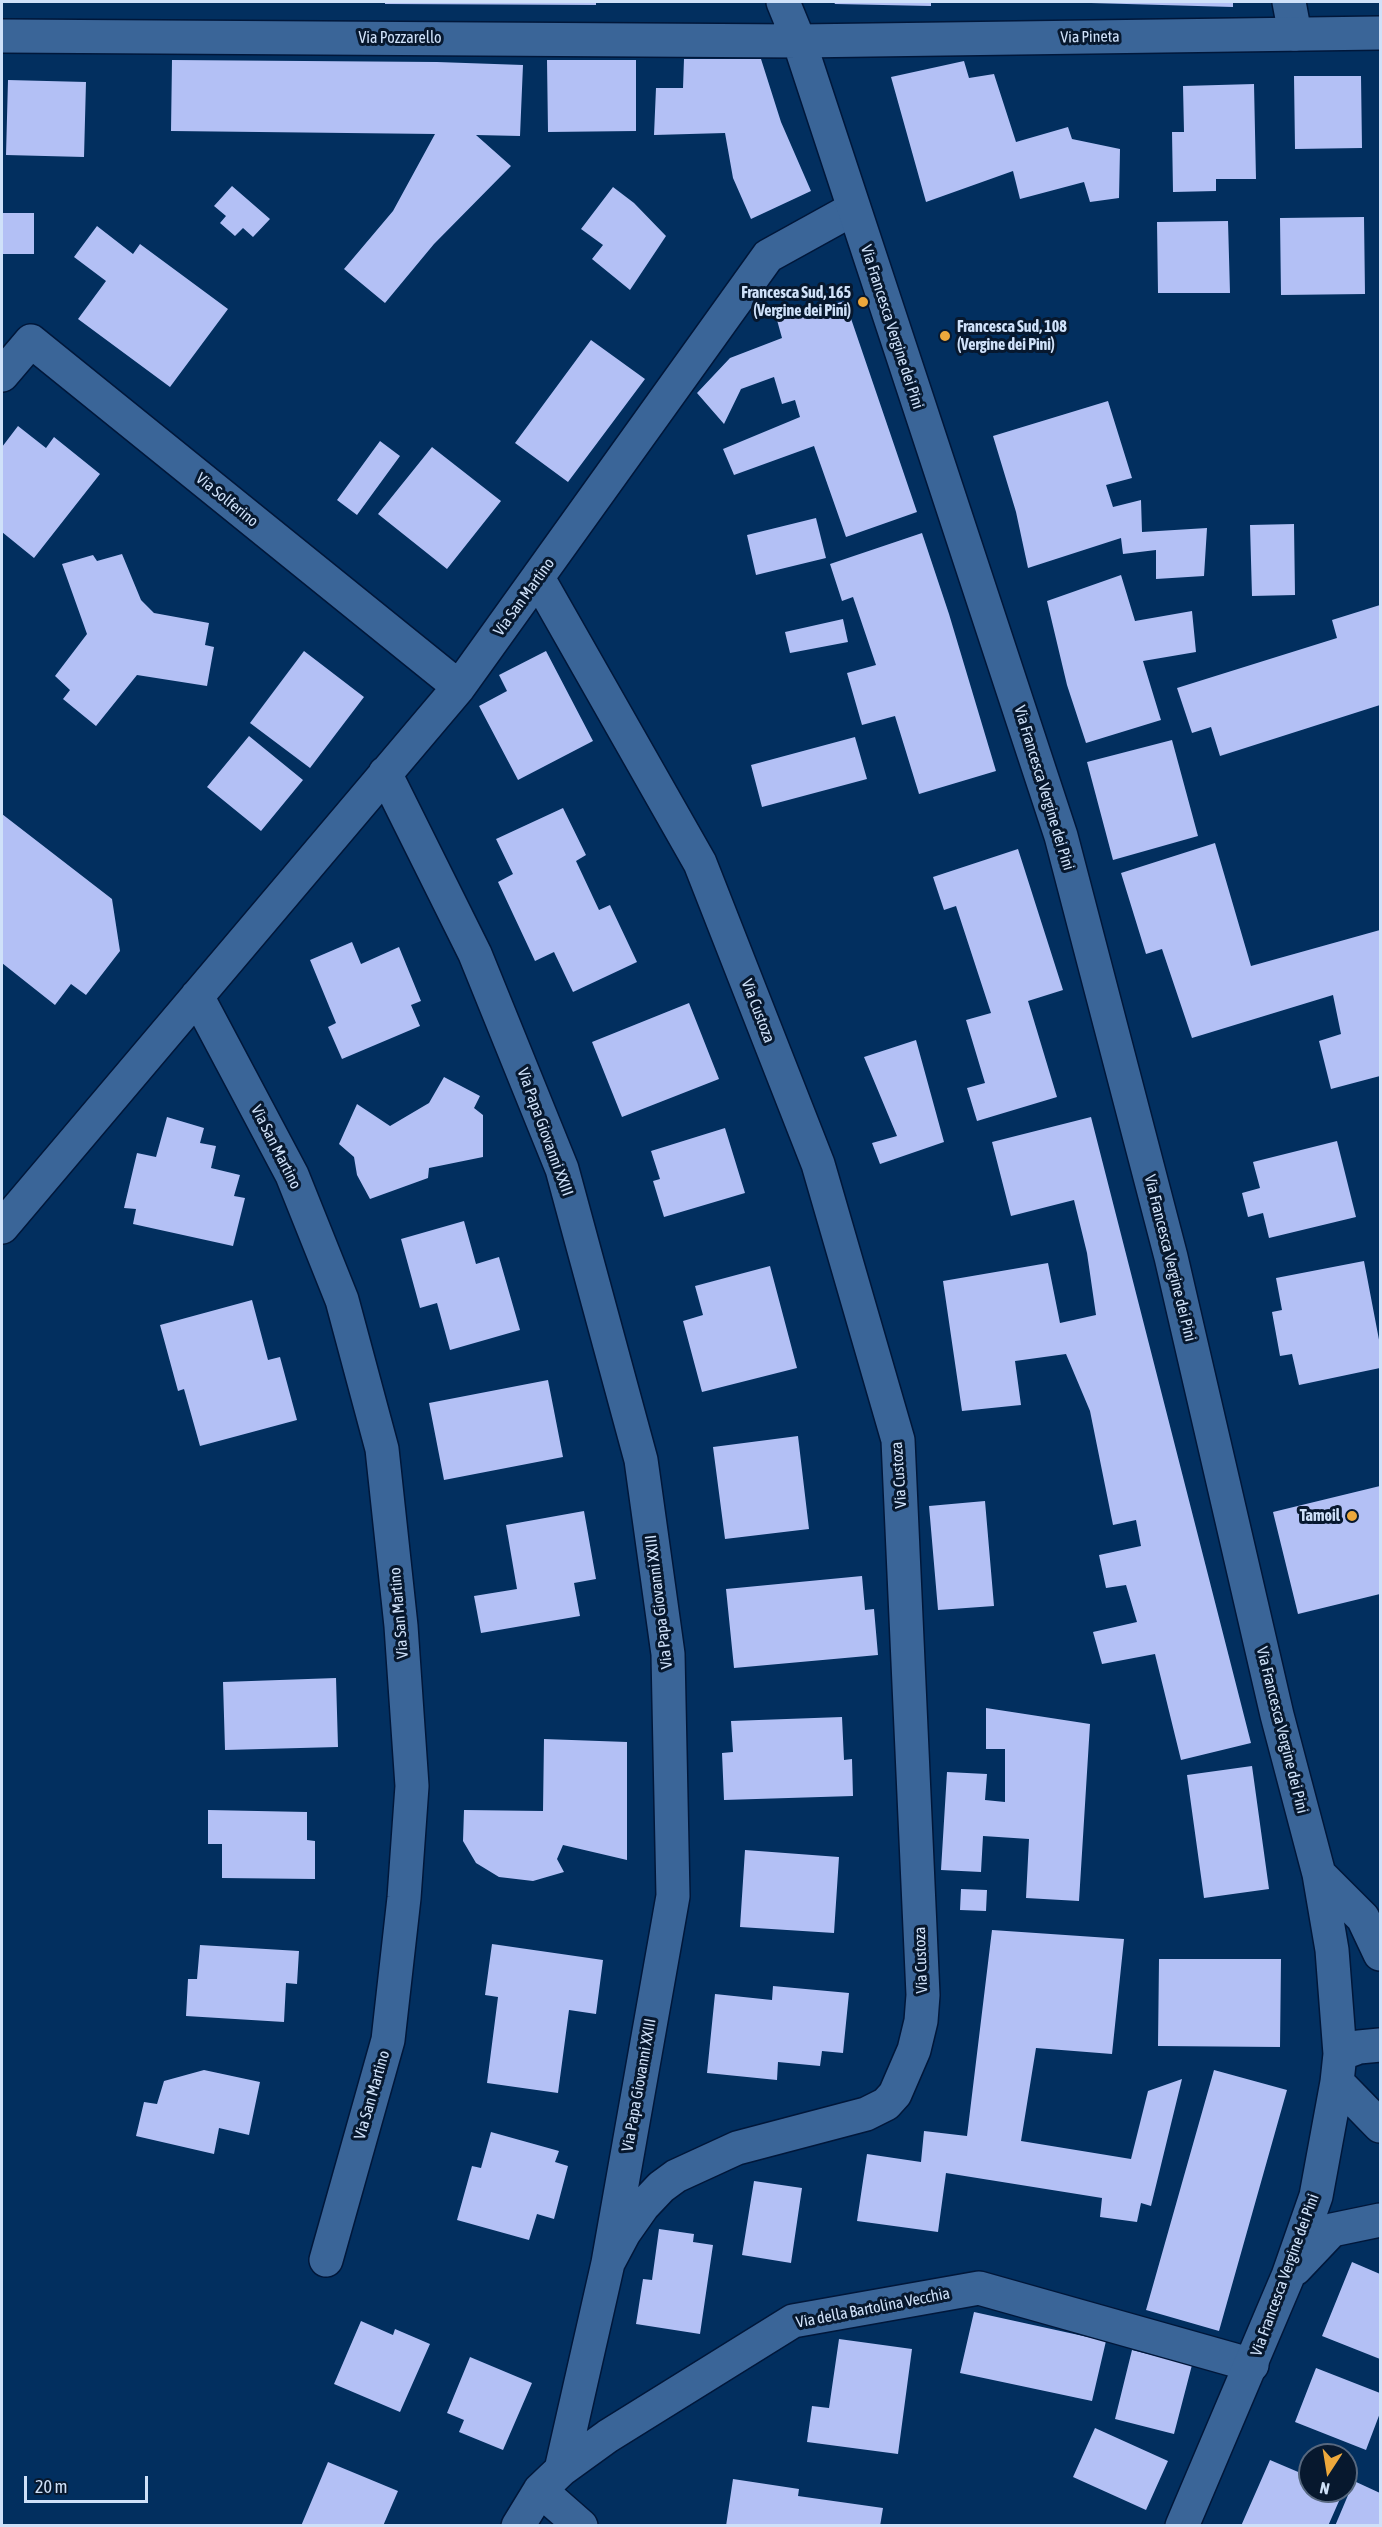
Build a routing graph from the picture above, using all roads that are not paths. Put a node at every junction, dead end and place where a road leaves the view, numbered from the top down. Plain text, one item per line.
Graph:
1 (783, 2) edge
2 (1288, 2) edge
3 (1380, 33) edge
4 (1295, 34) junction
5 (2, 36) edge
6 (799, 41) junction
7 (853, 209) junction
8 (2, 375) edge
9 (538, 578) junction
10 (459, 687) junction
11 (385, 773) junction
12 (197, 996) junction
13 (2, 1227) edge
14 (1318, 1874) junction
15 (1380, 1954) edge
16 (1380, 2045) edge
17 (1338, 2068) junction
18 (1380, 2126) edge
19 (1380, 2220) edge
20 (326, 2260) dead end
21 (608, 2263) junction
22 (1288, 2276) junction
23 (1252, 2365) junction
24 (551, 2480) junction
25 (518, 2526) edge
26 (581, 2526) edge
27 (1182, 2526) edge

1 - 6 street, Via Francesca Vergine dei Pini
2 - 4 street
3 - 4 street, Via Pineta
4 - 6 street, Via Pineta
5 - 6 street, Via Pozzarello
6 - 7 street, Via Francesca Vergine dei Pini
7 - 9 street, Via San Martino
7 - 14 street, Via Francesca Vergine dei Pini
8 - 10 street, Via Solferino
9 - 10 street, Via San Martino
9 - 21 street, Via Custoza
10 - 11 street, Via San Martino
11 - 12 street, Via San Martino
11 - 21 street, Via Papa Giovanni XXIII
12 - 13 street, Via San Martino
12 - 20 street, Via San Martino
14 - 15 street
14 - 17 street, Via Francesca Vergine dei Pini
16 - 17 street
17 - 18 street
17 - 22 street, Via Francesca Vergine dei Pini
19 - 22 street
21 - 24 street, Via Papa Giovanni XXIII
22 - 23 street, Via Francesca Vergine dei Pini
23 - 24 street, Via della Bartolina Vecchia
23 - 27 street, Via Francesca Vergine dei Pini
24 - 25 street, Via della Bartolina Vecchia
24 - 26 street

